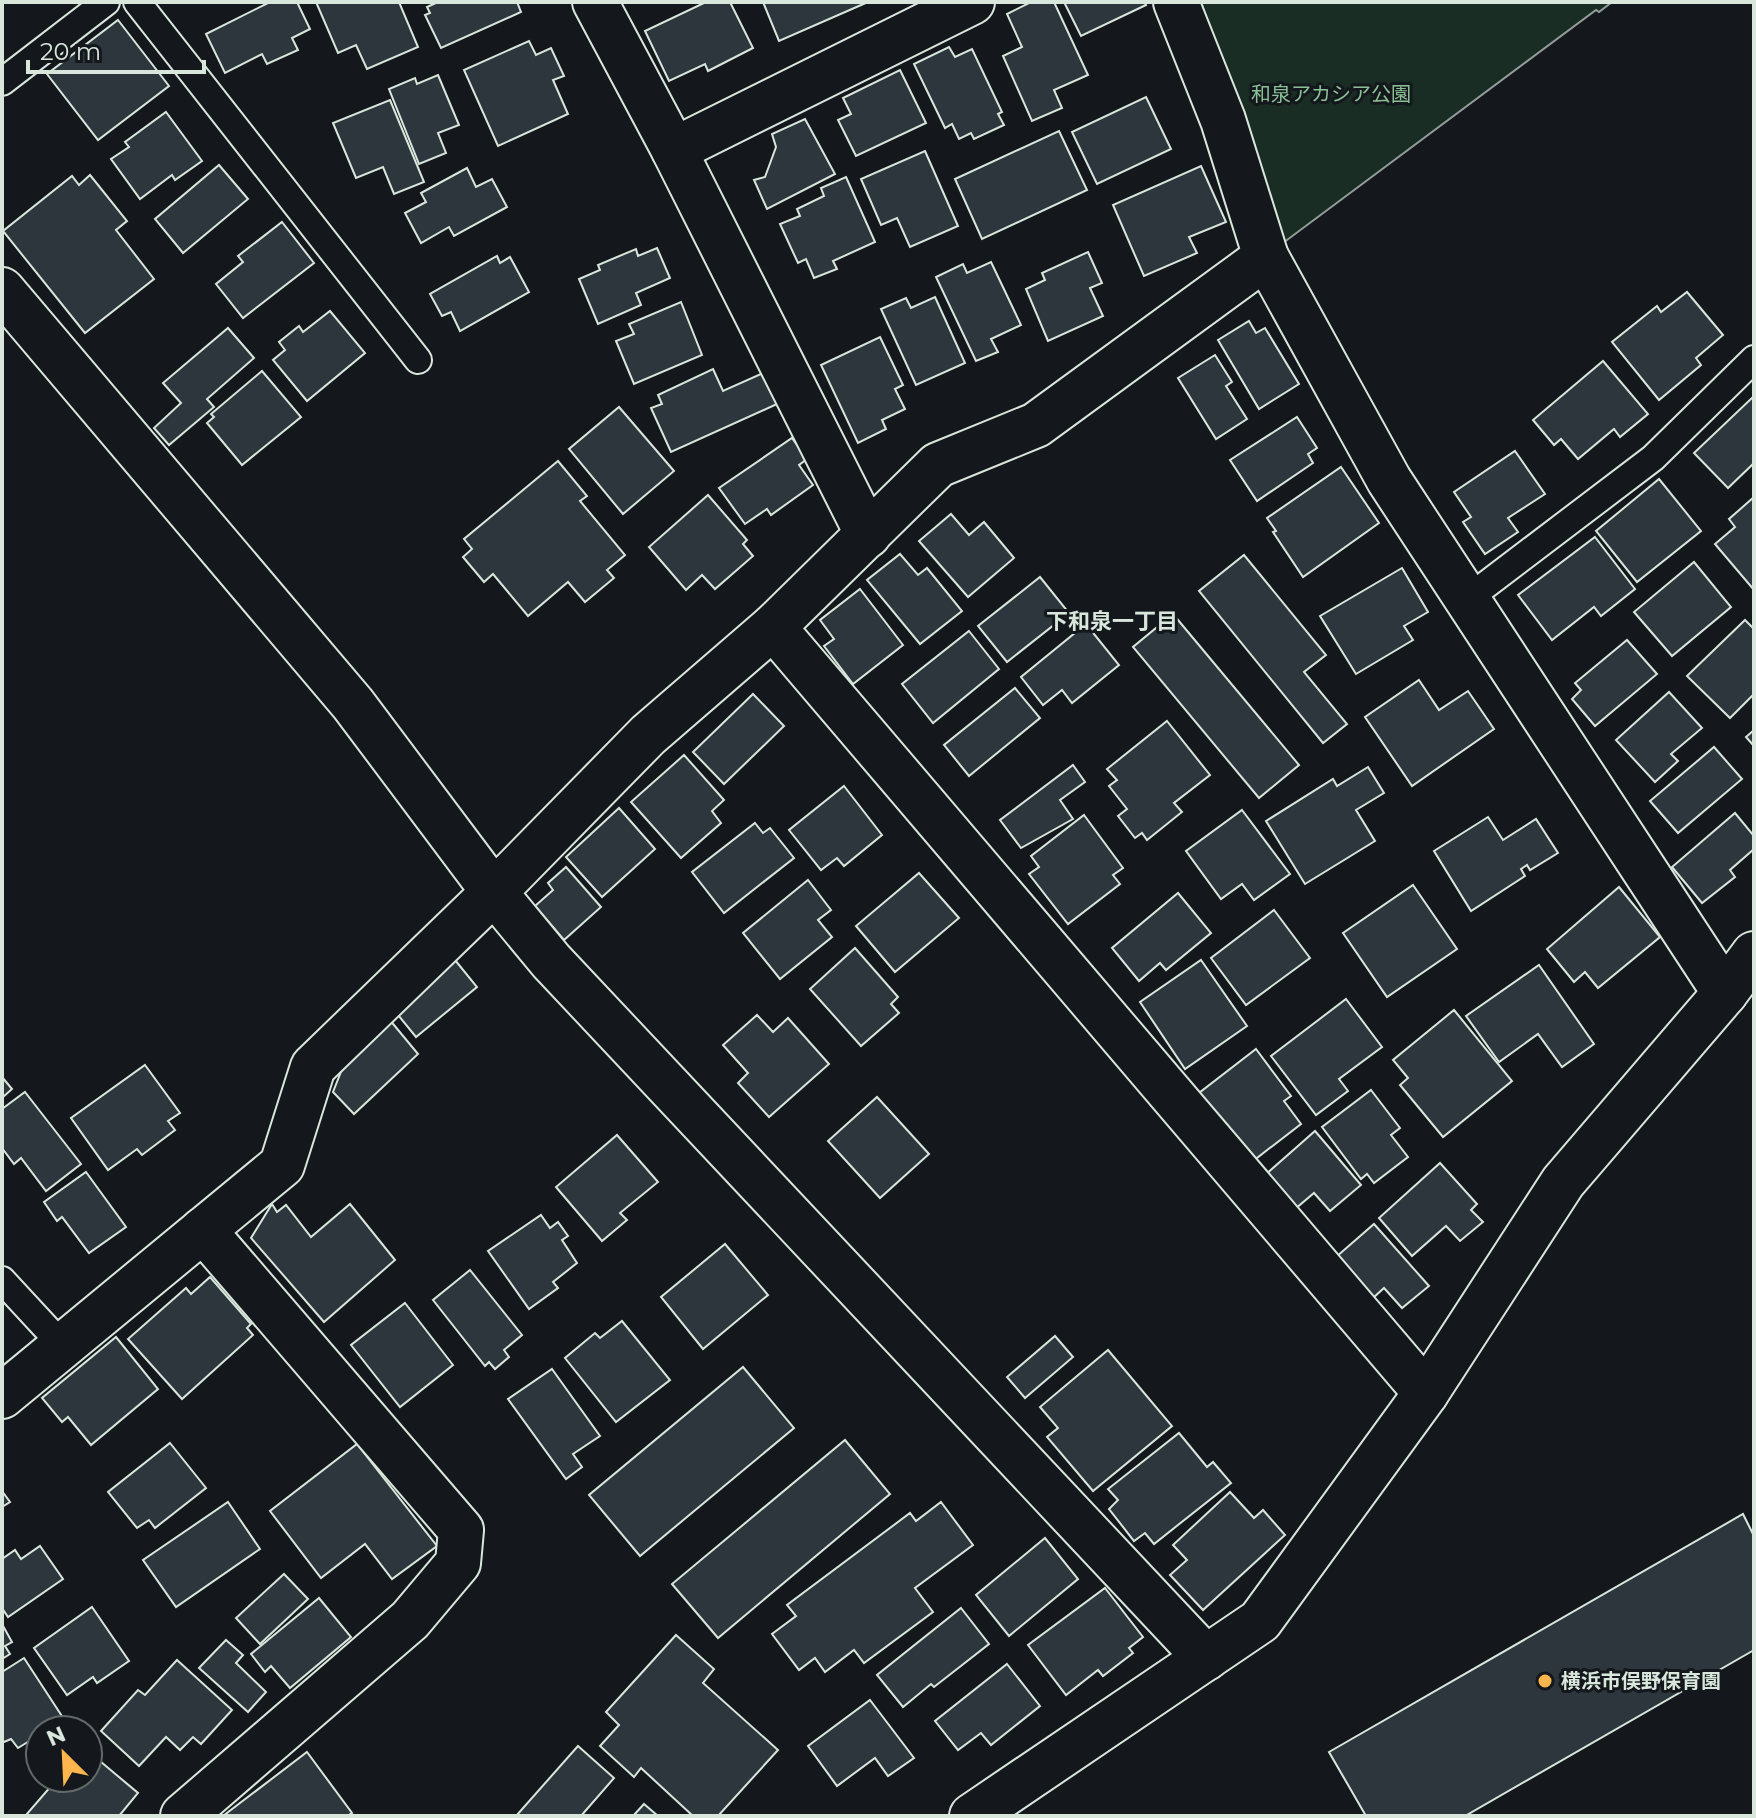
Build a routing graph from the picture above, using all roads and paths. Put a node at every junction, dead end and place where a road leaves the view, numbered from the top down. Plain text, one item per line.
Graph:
1 (106, 2) edge
2 (137, 2) edge
3 (595, 2) edge
4 (972, 2) edge
5 (1176, 2) edge
6 (2, 82) edge
7 (674, 150) junction
8 (1266, 257) junction
9 (2, 290) edge
10 (1754, 359) edge
11 (418, 360) dead end
12 (868, 535) junction
13 (1466, 600) junction
14 (773, 627) junction
15 (494, 892) junction
16 (1754, 954) edge
17 (1725, 993) junction
18 (203, 1230) junction
19 (2, 1280) edge
20 (63, 1346) junction
21 (1426, 1393) junction
22 (2, 1396) edge
23 (1206, 1658) junction
24 (183, 1816) edge
25 (972, 1816) edge

1 - 6 lane
2 - 11 lane
3 - 7 street
4 - 7 street
5 - 8 street
7 - 12 street
8 - 12 street
8 - 13 street
9 - 15 street
10 - 13 lane
12 - 14 street
13 - 17 street
14 - 15 street
14 - 21 street
15 - 18 street
15 - 23 street
16 - 17 street
17 - 21 street
18 - 20 street
18 - 24 street
19 - 20 lane
20 - 22 street
21 - 23 street
23 - 25 street

